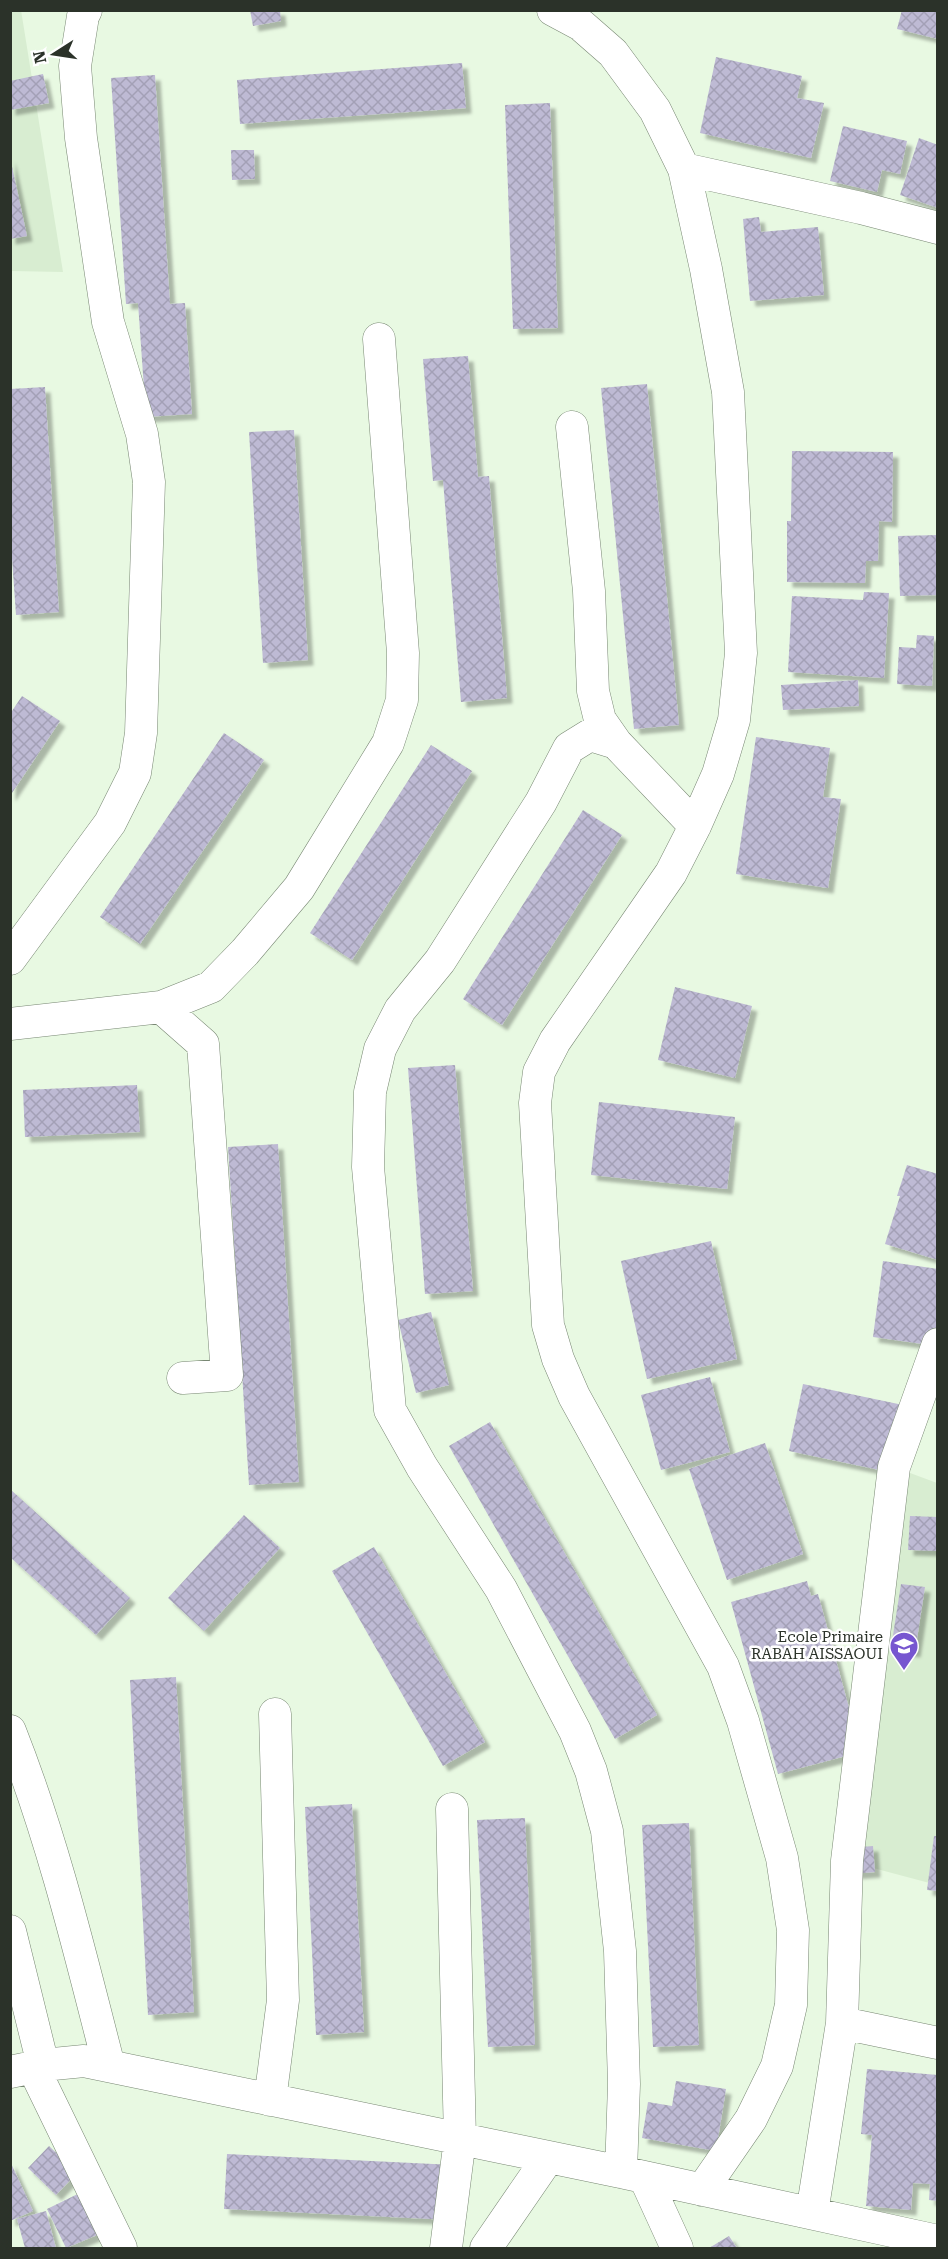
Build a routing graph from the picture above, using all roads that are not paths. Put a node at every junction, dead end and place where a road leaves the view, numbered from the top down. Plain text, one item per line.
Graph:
1 (86, 10) edge
2 (553, 10) edge
3 (684, 169) junction
4 (938, 228) edge
5 (379, 339) dead end
6 (572, 427) dead end
7 (616, 743) junction
8 (694, 826) junction
9 (10, 959) edge
10 (161, 1007) junction
11 (10, 1024) edge
12 (938, 1344) edge
13 (183, 1378) dead end
14 (275, 1714) dead end
15 (10, 1731) edge
16 (452, 1809) dead end
17 (10, 1931) edge
18 (842, 2023) junction
19 (938, 2043) edge
20 (109, 2066) junction
21 (29, 2068) edge
22 (270, 2100) junction
23 (460, 2139) junction
24 (548, 2158) junction
25 (633, 2175) junction
26 (702, 2190) junction
27 (812, 2213) junction
28 (938, 2241) edge
29 (121, 2248) edge
30 (446, 2248) edge
31 (486, 2248) edge
32 (677, 2248) edge

1 - 9 street
2 - 3 street
3 - 4 street
3 - 8 street
5 - 10 street
6 - 7 street
7 - 8 street
7 - 25 street
8 - 26 street
10 - 11 street
10 - 13 street
12 - 18 street
14 - 22 street
15 - 20 street
16 - 23 street
17 - 21 street
18 - 19 street
18 - 27 street
20 - 21 street
20 - 22 street
21 - 29 street
22 - 23 street
23 - 24 street
23 - 30 street
24 - 25 street
24 - 31 street
25 - 26 street
25 - 32 street
26 - 27 street
27 - 28 street

